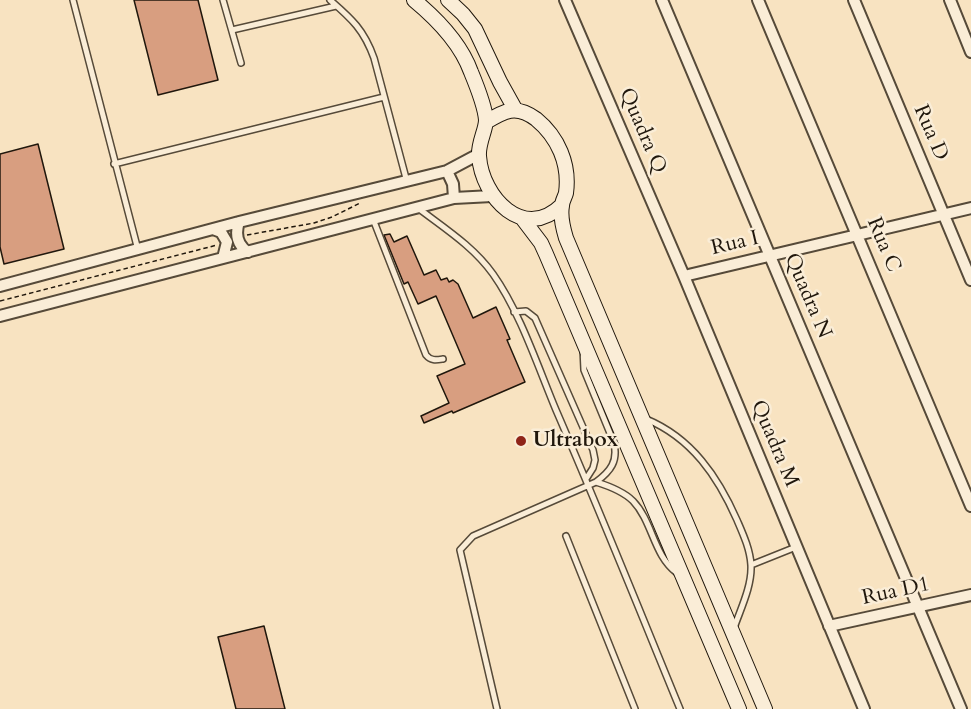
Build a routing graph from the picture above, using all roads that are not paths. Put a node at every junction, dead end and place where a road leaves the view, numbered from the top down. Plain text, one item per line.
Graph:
1 (73, 0) edge
2 (224, 0) edge
3 (330, 0) edge
4 (414, 0) edge
5 (448, 0) edge
6 (566, 0) edge
7 (662, 0) edge
8 (758, 0) edge
9 (854, 0) edge
10 (950, 0) edge
11 (336, 6) junction
12 (232, 30) junction
13 (971, 51) edge
14 (241, 63) dead end
15 (384, 97) junction
16 (515, 110) junction
17 (486, 122) junction
18 (479, 154) junction
19 (114, 164) junction
20 (447, 171) junction
21 (407, 182) junction
22 (492, 196) junction
23 (454, 198) junction
24 (562, 205) junction
25 (416, 207) junction
26 (971, 208) edge
27 (943, 214) junction
28 (522, 218) junction
29 (373, 219) junction
30 (239, 222) junction
31 (213, 230) junction
32 (858, 236) junction
33 (138, 250) junction
34 (248, 252) junction
35 (768, 256) junction
36 (223, 258) junction
37 (684, 276) junction
38 (971, 280) edge
39 (0, 286) edge
40 (514, 312) junction
41 (0, 316) edge
42 (584, 342) junction
43 (443, 359) dead end
44 (642, 417) junction
45 (587, 482) junction
46 (596, 482) junction
47 (971, 506) edge
48 (566, 536) dead end
49 (796, 547) junction
50 (751, 565) junction
51 (684, 577) junction
52 (971, 595) edge
53 (918, 607) junction
54 (829, 626) junction
55 (733, 632) junction
56 (733, 695) junction
57 (497, 709) edge
58 (635, 709) edge
59 (680, 709) edge
60 (730, 709) edge
61 (740, 709) edge
62 (765, 709) edge
63 (864, 709) edge
64 (961, 709) edge

1 - 19 lane
2 - 12 lane
3 - 11 lane
4 - 17 main road
5 - 16 main road
6 - 37 street, Quadra Q
7 - 35 street, Quadra N
8 - 32 street, Rua C
9 - 27 street, Rua D
10 - 13 street
11 - 12 lane
11 - 15 lane
12 - 14 lane
15 - 19 lane
15 - 21 lane
16 - 17 main road
16 - 24 main road
17 - 18 main road
18 - 20 street
18 - 22 main road
19 - 33 lane
20 - 21 street
20 - 23 street
21 - 30 street
22 - 23 street
22 - 28 main road
23 - 25 street
24 - 28 main road
24 - 44 main road
25 - 29 street
25 - 40 lane
26 - 27 street, Rua I
27 - 32 street, Rua I
27 - 38 street, Rua D
28 - 42 main road
29 - 34 street
29 - 43 lane
30 - 31 street
30 - 34 street
31 - 33 street
31 - 36 street
32 - 35 street, Rua I
32 - 47 street, Rua C
33 - 39 street
34 - 36 street
35 - 37 street, Rua I
35 - 53 street, Quadra N
36 - 41 street
37 - 49 street, Quadra M
40 - 45 lane
40 - 45 lane
42 - 46 lane
42 - 51 main road
44 - 50 lane
44 - 55 main road
45 - 46 lane
45 - 57 lane
45 - 59 lane
46 - 51 lane
48 - 58 lane
49 - 50 lane
49 - 54 street, Quadra M
50 - 55 lane
51 - 56 main road
52 - 53 street, Rua D1
53 - 54 street, Rua D1
53 - 64 street, Quadra N
54 - 63 street, Quadra M
55 - 62 main road
56 - 60 lane
56 - 61 main road

